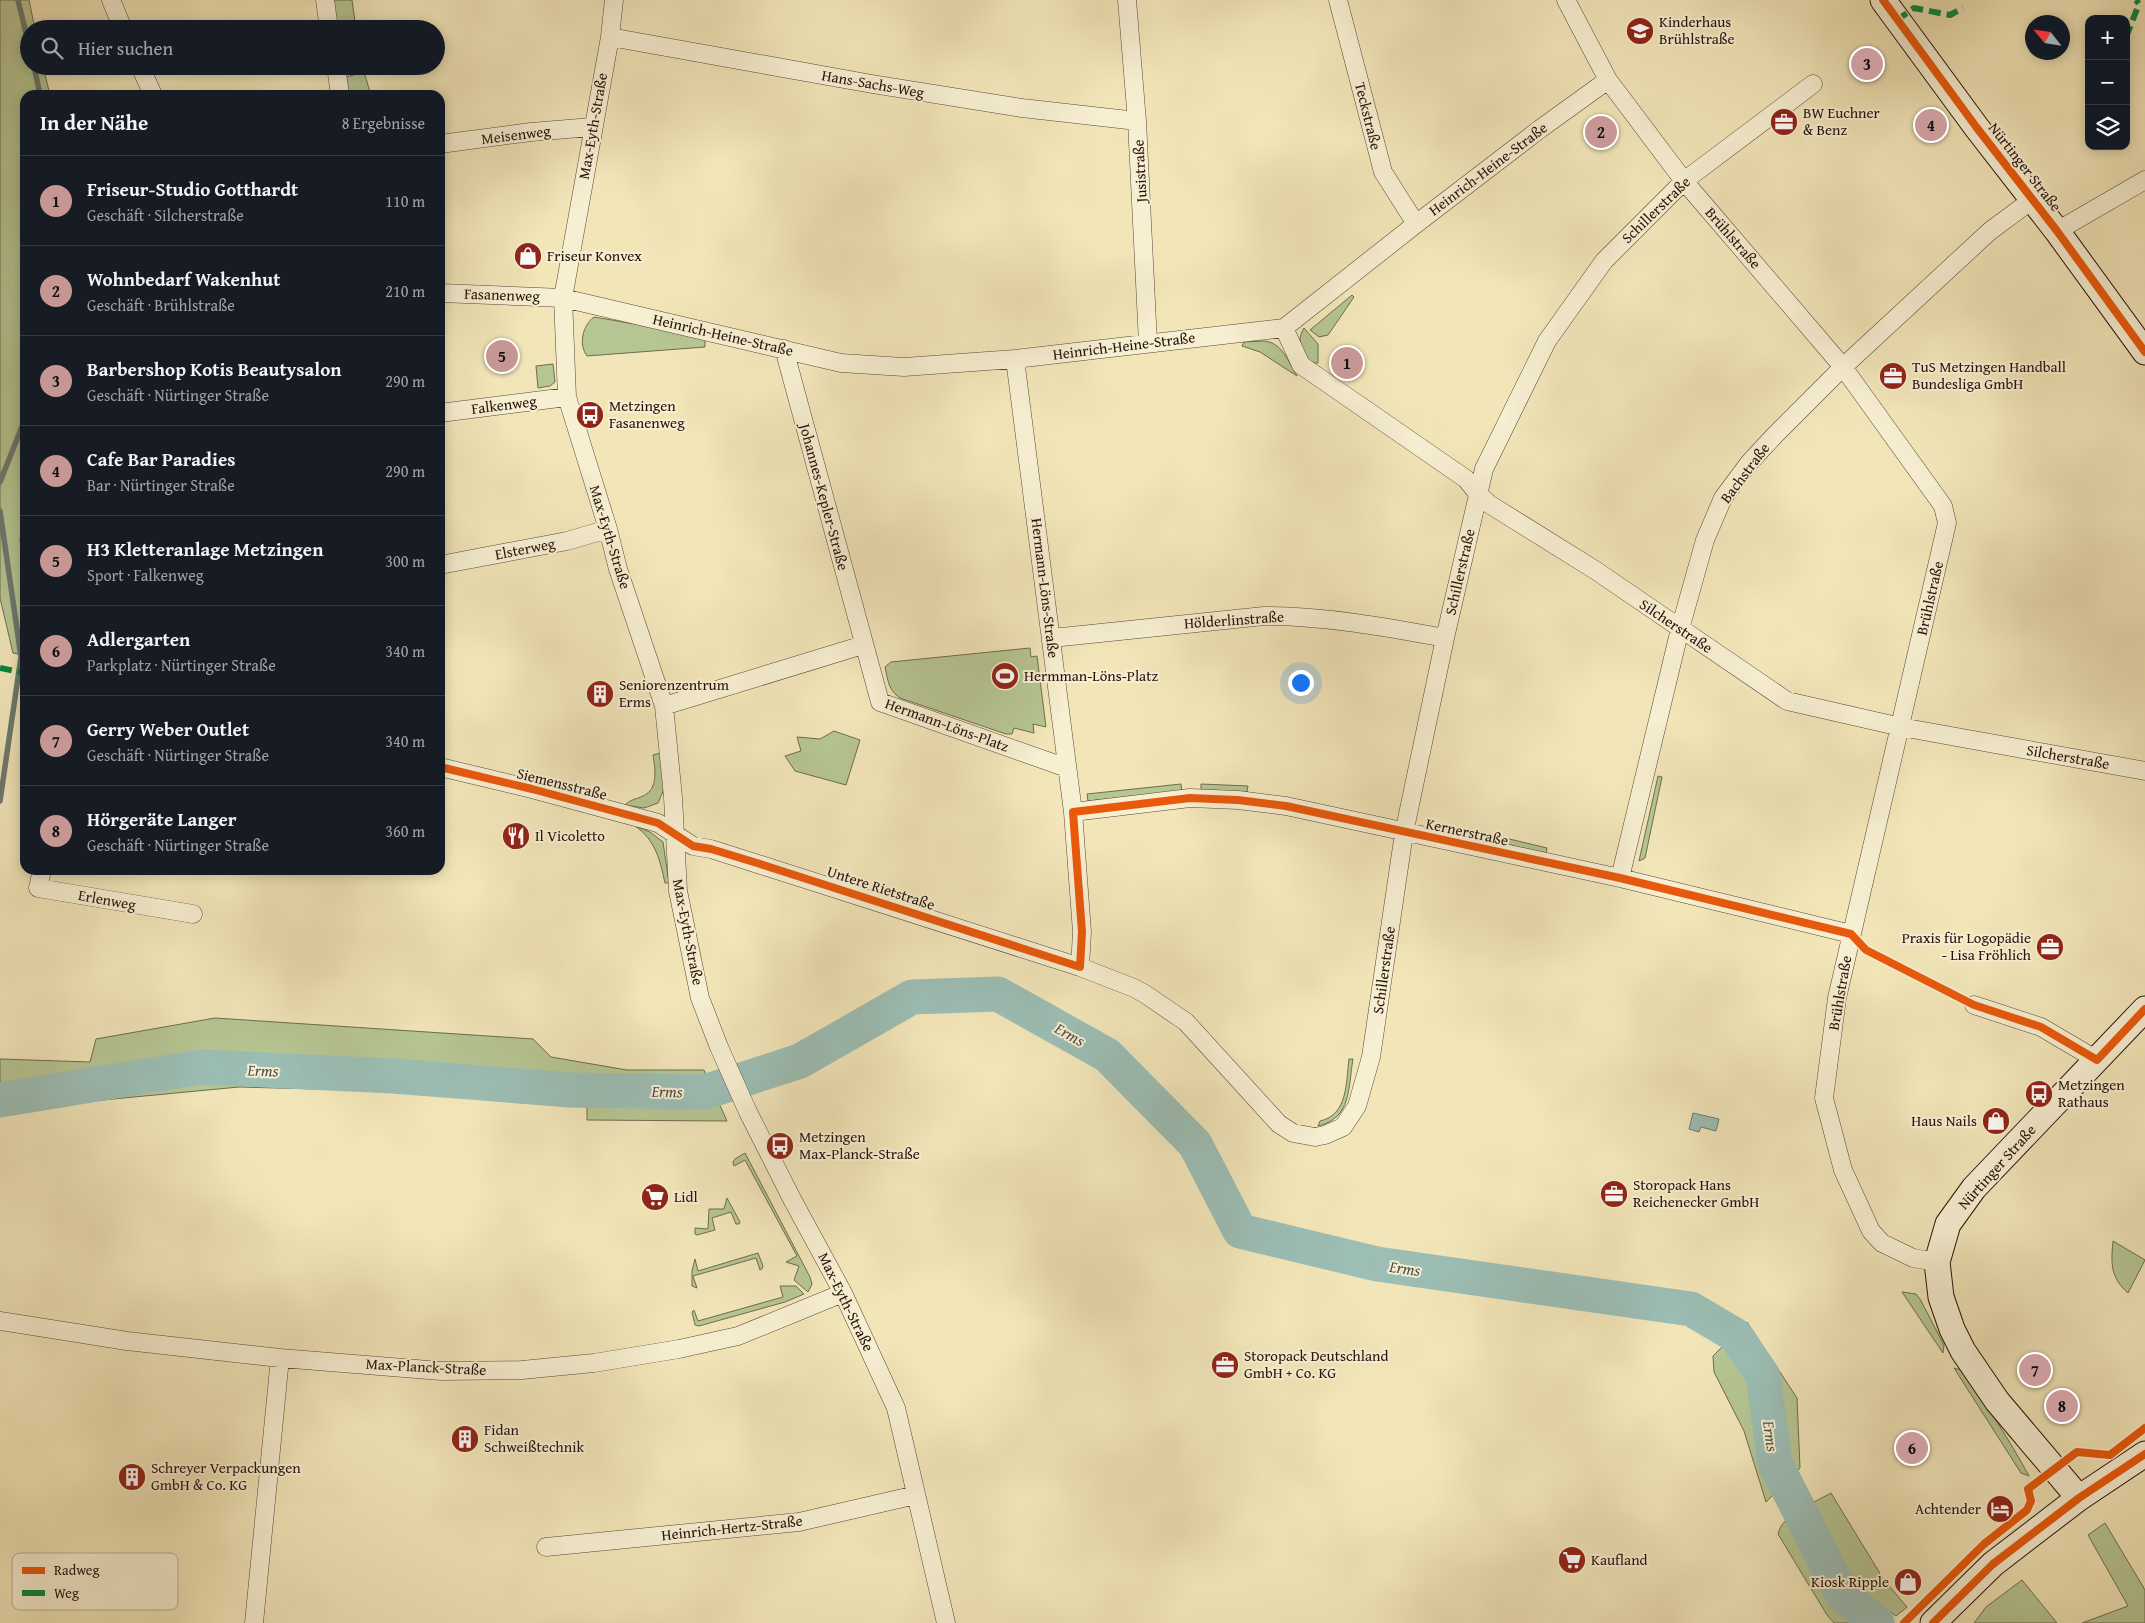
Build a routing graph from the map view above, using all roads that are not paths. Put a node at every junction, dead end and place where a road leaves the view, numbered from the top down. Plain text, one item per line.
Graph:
1 (111, 0) edge
2 (325, 0) edge
3 (614, 0) edge
4 (1127, 0) edge
5 (1338, 0) edge
6 (1566, 0) edge
7 (1883, 0) edge
8 (119, 20) edge
9 (328, 20) edge
10 (610, 37) junction
11 (144, 75) edge
12 (337, 75) edge
13 (1608, 80) junction
14 (1813, 84) dead end
15 (152, 90) edge
16 (339, 90) edge
17 (1137, 121) junction
18 (592, 127) junction
19 (445, 143) edge
20 (2145, 180) edge
21 (1684, 181) junction
22 (2032, 200) junction
23 (1416, 224) junction
24 (2057, 231) junction
25 (445, 293) edge
26 (563, 298) junction
27 (1284, 328) junction
28 (1148, 343) junction
29 (784, 349) junction
30 (2145, 352) edge
31 (1015, 359) junction
32 (1843, 367) junction
33 (567, 397) junction
34 (445, 412) edge
35 (1478, 494) junction
36 (608, 529) junction
37 (445, 563) edge
38 (1680, 629) junction
39 (1052, 638) junction
40 (1445, 638) junction
41 (863, 645) junction
42 (664, 706) junction
43 (1901, 727) junction
44 (1068, 768) junction
45 (445, 769) edge
46 (2145, 771) edge
47 (1073, 812) junction
48 (1404, 833) junction
49 (675, 834) junction
50 (41, 875) edge
51 (1620, 878) junction
52 (193, 914) dead end
53 (1851, 934) junction
54 (1080, 967) junction
55 (1974, 1005) dead end
56 (2145, 1008) edge
57 (2097, 1060) junction
58 (1293, 1133) joint
59 (1937, 1262) junction
60 (844, 1294) junction
61 (0, 1321) edge
62 (280, 1358) junction
63 (2145, 1454) edge
64 (916, 1494) junction
65 (2079, 1498) junction
66 (546, 1547) dead end
67 (254, 1623) edge
68 (946, 1623) edge
69 (1933, 1623) edge

1 - 8 street
2 - 9 street
3 - 10 street, Max-Eyth-Straße
4 - 17 street, Jusistraße
5 - 23 street, Teckstraße
6 - 13 street, Brühlstraße
7 - 22 main road, Nürtinger Straße
10 - 17 street, Hans-Sachs-Weg
10 - 18 street, Max-Eyth-Straße
11 - 15 street
12 - 16 street
13 - 21 street, Brühlstraße
13 - 23 street, Heinrich-Heine-Straße
14 - 21 street, Schillerstraße
17 - 28 street, Jusistraße
18 - 19 street, Meisenweg
18 - 26 street, Max-Eyth-Straße
20 - 24 street
21 - 32 street, Brühlstraße
21 - 35 street, Schillerstraße
22 - 24 main road, Nürtinger Straße
22 - 32 street, Bachstraße
23 - 27 street, Heinrich-Heine-Straße
24 - 30 main road, Nürtinger Straße
25 - 26 street, Fasanenweg
26 - 29 street, Heinrich-Heine-Straße
26 - 33 street, Max-Eyth-Straße
27 - 28 street, Heinrich-Heine-Straße
27 - 35 street, Silcherstraße
28 - 31 street, Heinrich-Heine-Straße
29 - 31 street, Heinrich-Heine-Straße
29 - 41 street, Johannes-Kepler-Straße
31 - 39 street, Hermann-Löns-Straße
32 - 38 street, Bachstraße
32 - 43 street, Brühlstraße
33 - 34 street, Falkenweg
33 - 36 street, Max-Eyth-Straße
35 - 38 street, Silcherstraße
35 - 40 street, Schillerstraße
36 - 37 street, Elsterweg
36 - 42 street, Max-Eyth-Straße
38 - 43 street, Silcherstraße
38 - 51 street, Bachstraße
39 - 40 street, Hölderlinstraße
39 - 44 street, Hermann-Löns-Straße
40 - 48 street, Schillerstraße
41 - 42 street
41 - 44 street, Hermann-Löns-Platz
42 - 49 street, Max-Eyth-Straße
43 - 46 street, Silcherstraße
43 - 53 street, Brühlstraße
44 - 47 street, Hermann-Löns-Straße
45 - 49 street, Siemensstraße
47 - 48 street, Kernerstraße
47 - 54 street, Hermann-Löns-Straße
48 - 51 street, Kernerstraße
48 - 58 street, Schillerstraße
49 - 54 street, Untere Rietstraße
49 - 60 street, Max-Eyth-Straße
50 - 52 street, Erlenweg
51 - 53 street, Kernerstraße
53 - 59 street, Brühlstraße
54 - 58 street, Untere Rietstraße
55 - 57 street
56 - 57 main road, Nürtinger Straße
57 - 59 main road, Nürtinger Straße
59 - 65 main road, Nürtinger Straße
60 - 62 street, Max-Planck-Straße
60 - 64 street, Max-Eyth-Straße
61 - 62 street, Max-Planck-Straße
62 - 67 street
63 - 65 main road
64 - 66 street, Heinrich-Hertz-Straße
64 - 68 street, Max-Eyth-Straße
65 - 69 main road

